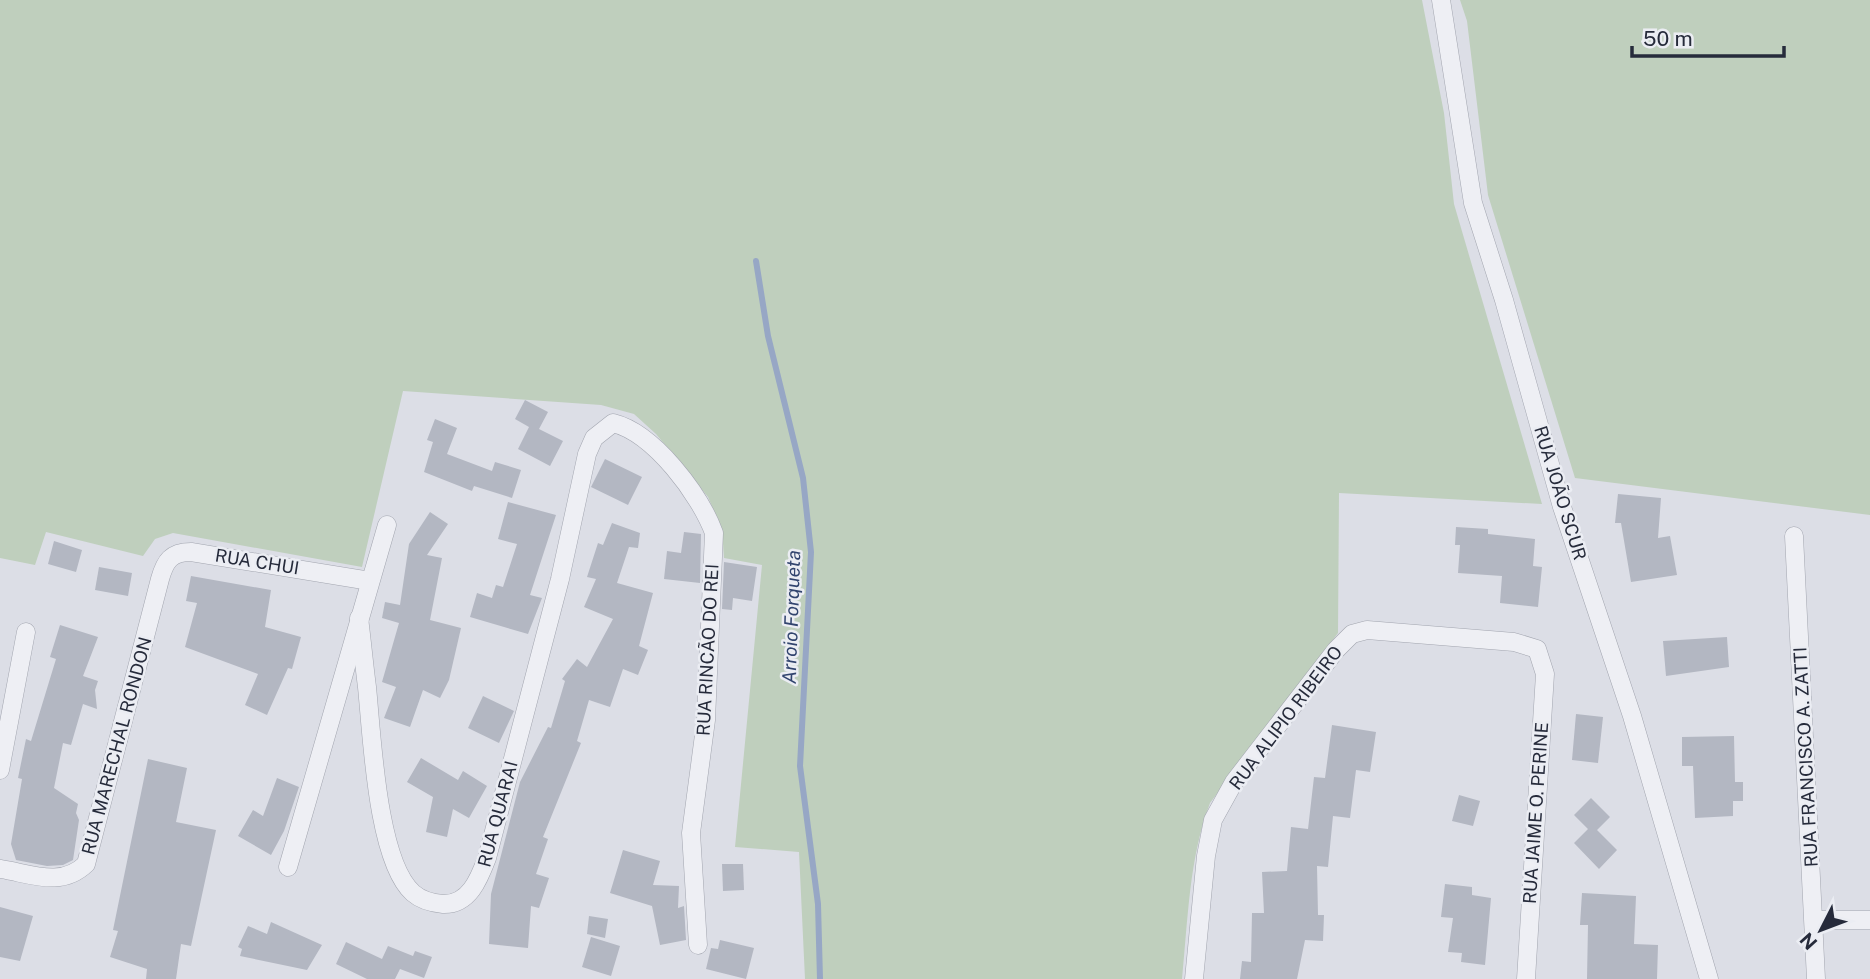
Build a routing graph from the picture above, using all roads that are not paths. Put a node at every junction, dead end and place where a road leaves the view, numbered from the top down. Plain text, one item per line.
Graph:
1 (1441, 0) edge
2 (594, 438) joint
3 (387, 525) dead end
4 (1794, 536) dead end
5 (160, 579) joint
6 (370, 581) junction
7 (359, 618) junction
8 (26, 632) dead end
9 (1537, 649) joint
10 (0, 770) edge
11 (288, 867) dead end
12 (0, 869) edge
13 (1815, 920) junction
14 (1870, 920) edge
15 (698, 945) dead end
16 (1194, 979) edge
17 (1526, 979) edge
18 (1709, 979) edge
19 (1816, 979) edge

1 - 18 street, RUA JOÃO SCUR
2 - 7 street, RUA QUARAI
2 - 15 street, RUA RINCÃO DO REI
3 - 6 street
4 - 13 street, RUA FRANCISCO A. ZATTI
5 - 6 street, RUA CHUI
5 - 12 street, RUA MARECHAL RONDON
6 - 7 street
7 - 11 street
8 - 10 street
9 - 16 street, RUA ALIPIO RIBEIRO
9 - 17 street, RUA JAIME O. PERINE
13 - 14 street
13 - 19 street, RUA FRANCISCO A. ZATTI

